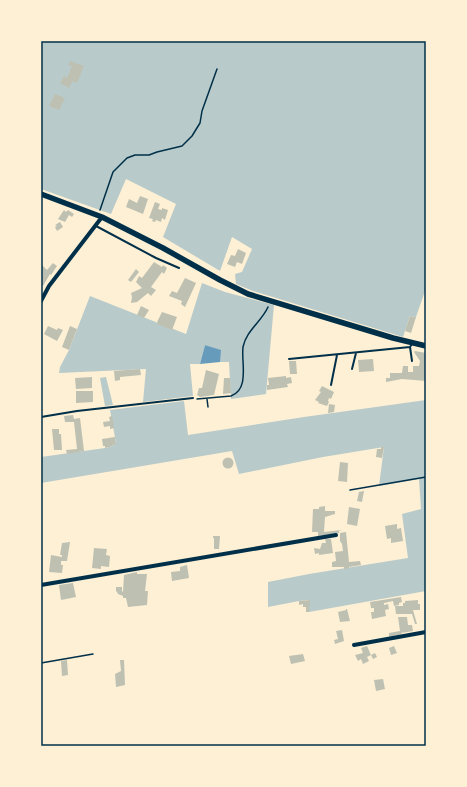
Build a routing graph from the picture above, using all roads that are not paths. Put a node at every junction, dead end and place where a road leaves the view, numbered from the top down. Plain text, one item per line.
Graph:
1 (41, 194) edge
2 (100, 216) junction
3 (95, 225) junction
4 (178, 268) dead end
5 (41, 301) edge
6 (411, 345) junction
7 (426, 346) edge
8 (356, 353) junction
9 (338, 355) junction
10 (289, 359) dead end
11 (412, 361) dead end
12 (352, 369) dead end
13 (331, 385) dead end
14 (193, 398) road end
15 (41, 418) edge
16 (336, 535) dead end
17 (41, 585) edge
18 (426, 632) edge
19 (354, 645) dead end

1 - 2 main road
2 - 3 street
2 - 6 main road
3 - 4 lane
3 - 5 street
6 - 7 main road
6 - 8 lane
6 - 11 lane
8 - 9 lane
8 - 12 lane
9 - 10 lane
9 - 13 lane
14 - 15 lane
16 - 17 street
18 - 19 street

